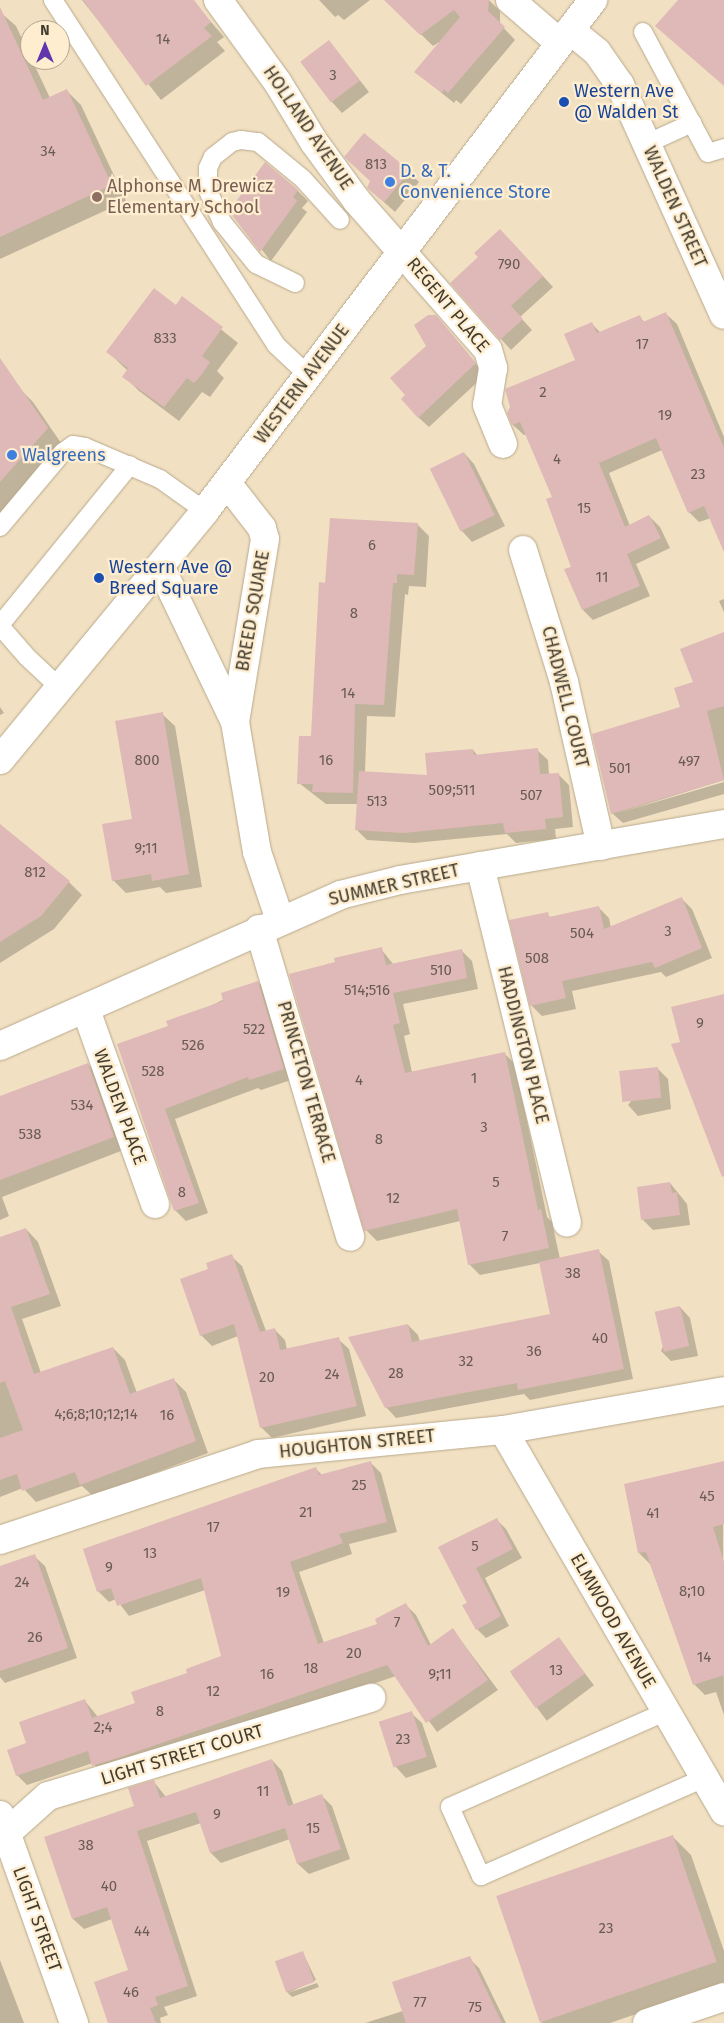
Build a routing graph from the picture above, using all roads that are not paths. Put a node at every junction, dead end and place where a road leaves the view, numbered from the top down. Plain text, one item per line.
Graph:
1 (53, 0) edge
2 (218, 0) edge
3 (510, 0) edge
4 (593, 0) edge
5 (643, 32) dead end
6 (565, 36) junction
7 (692, 123) junction
8 (646, 144) junction
9 (724, 148) edge
10 (340, 220) dead end
11 (402, 251) junction
12 (295, 283) dead end
13 (724, 315) edge
14 (308, 376) junction
15 (503, 444) dead end
16 (130, 465) junction
17 (227, 482) junction
18 (205, 511) junction
19 (0, 527) edge
20 (524, 550) dead end
21 (161, 568) junction
22 (0, 626) edge
23 (60, 688) junction
24 (235, 722) junction
25 (0, 760) edge
26 (724, 824) edge
27 (601, 846) junction
28 (480, 866) junction
29 (269, 924) junction
30 (86, 1010) junction
31 (0, 1046) edge
32 (155, 1204) dead end
33 (567, 1223) dead end
34 (350, 1237) dead end
35 (724, 1391) edge
36 (503, 1430) junction
37 (0, 1540) edge
38 (371, 1698) dead end
39 (665, 1712) junction
40 (704, 1778) junction
41 (724, 1812) edge
42 (2, 1830) edge
43 (724, 1997) edge
44 (74, 2023) edge
45 (647, 2023) edge

1 - 14 lane
2 - 11 street, HOLLAND AVENUE
3 - 6 street, WALDEN STREET
4 - 6 street, WESTERN AVENUE
5 - 7 lane
6 - 8 street, WALDEN STREET
6 - 11 street, WESTERN AVENUE
7 - 8 lane
7 - 9 lane
8 - 13 street, WALDEN STREET
10 - 12 lane
11 - 14 street, WESTERN AVENUE
11 - 15 street, REGENT PLACE
14 - 17 street, WESTERN AVENUE
16 - 18 lane
16 - 19 lane
16 - 22 lane
17 - 18 street, WESTERN AVENUE
17 - 24 street, BREED SQUARE
18 - 21 street, WESTERN AVENUE
20 - 27 street, CHADWELL COURT
21 - 23 street, WESTERN AVENUE
21 - 24 street, BREED SQUARE
22 - 23 lane
23 - 25 street, WESTERN AVENUE
24 - 29 street, BREED SQUARE
26 - 27 street, SUMMER STREET
27 - 28 street, SUMMER STREET
28 - 29 street, SUMMER STREET
28 - 33 street, HADDINGTON PLACE
29 - 30 street, SUMMER STREET
29 - 34 street, PRINCETON TERRACE
30 - 31 street, SUMMER STREET
30 - 32 street, WALDEN PLACE
35 - 36 street, HOUGHTON STREET
36 - 37 street, HOUGHTON STREET
36 - 39 street, ELMWOOD AVENUE
38 - 42 street, LIGHT STREET COURT
39 - 40 street, ELMWOOD AVENUE
39 - 40 lane
40 - 41 street, ELMWOOD AVENUE
42 - 44 street, LIGHT STREET
43 - 45 street

